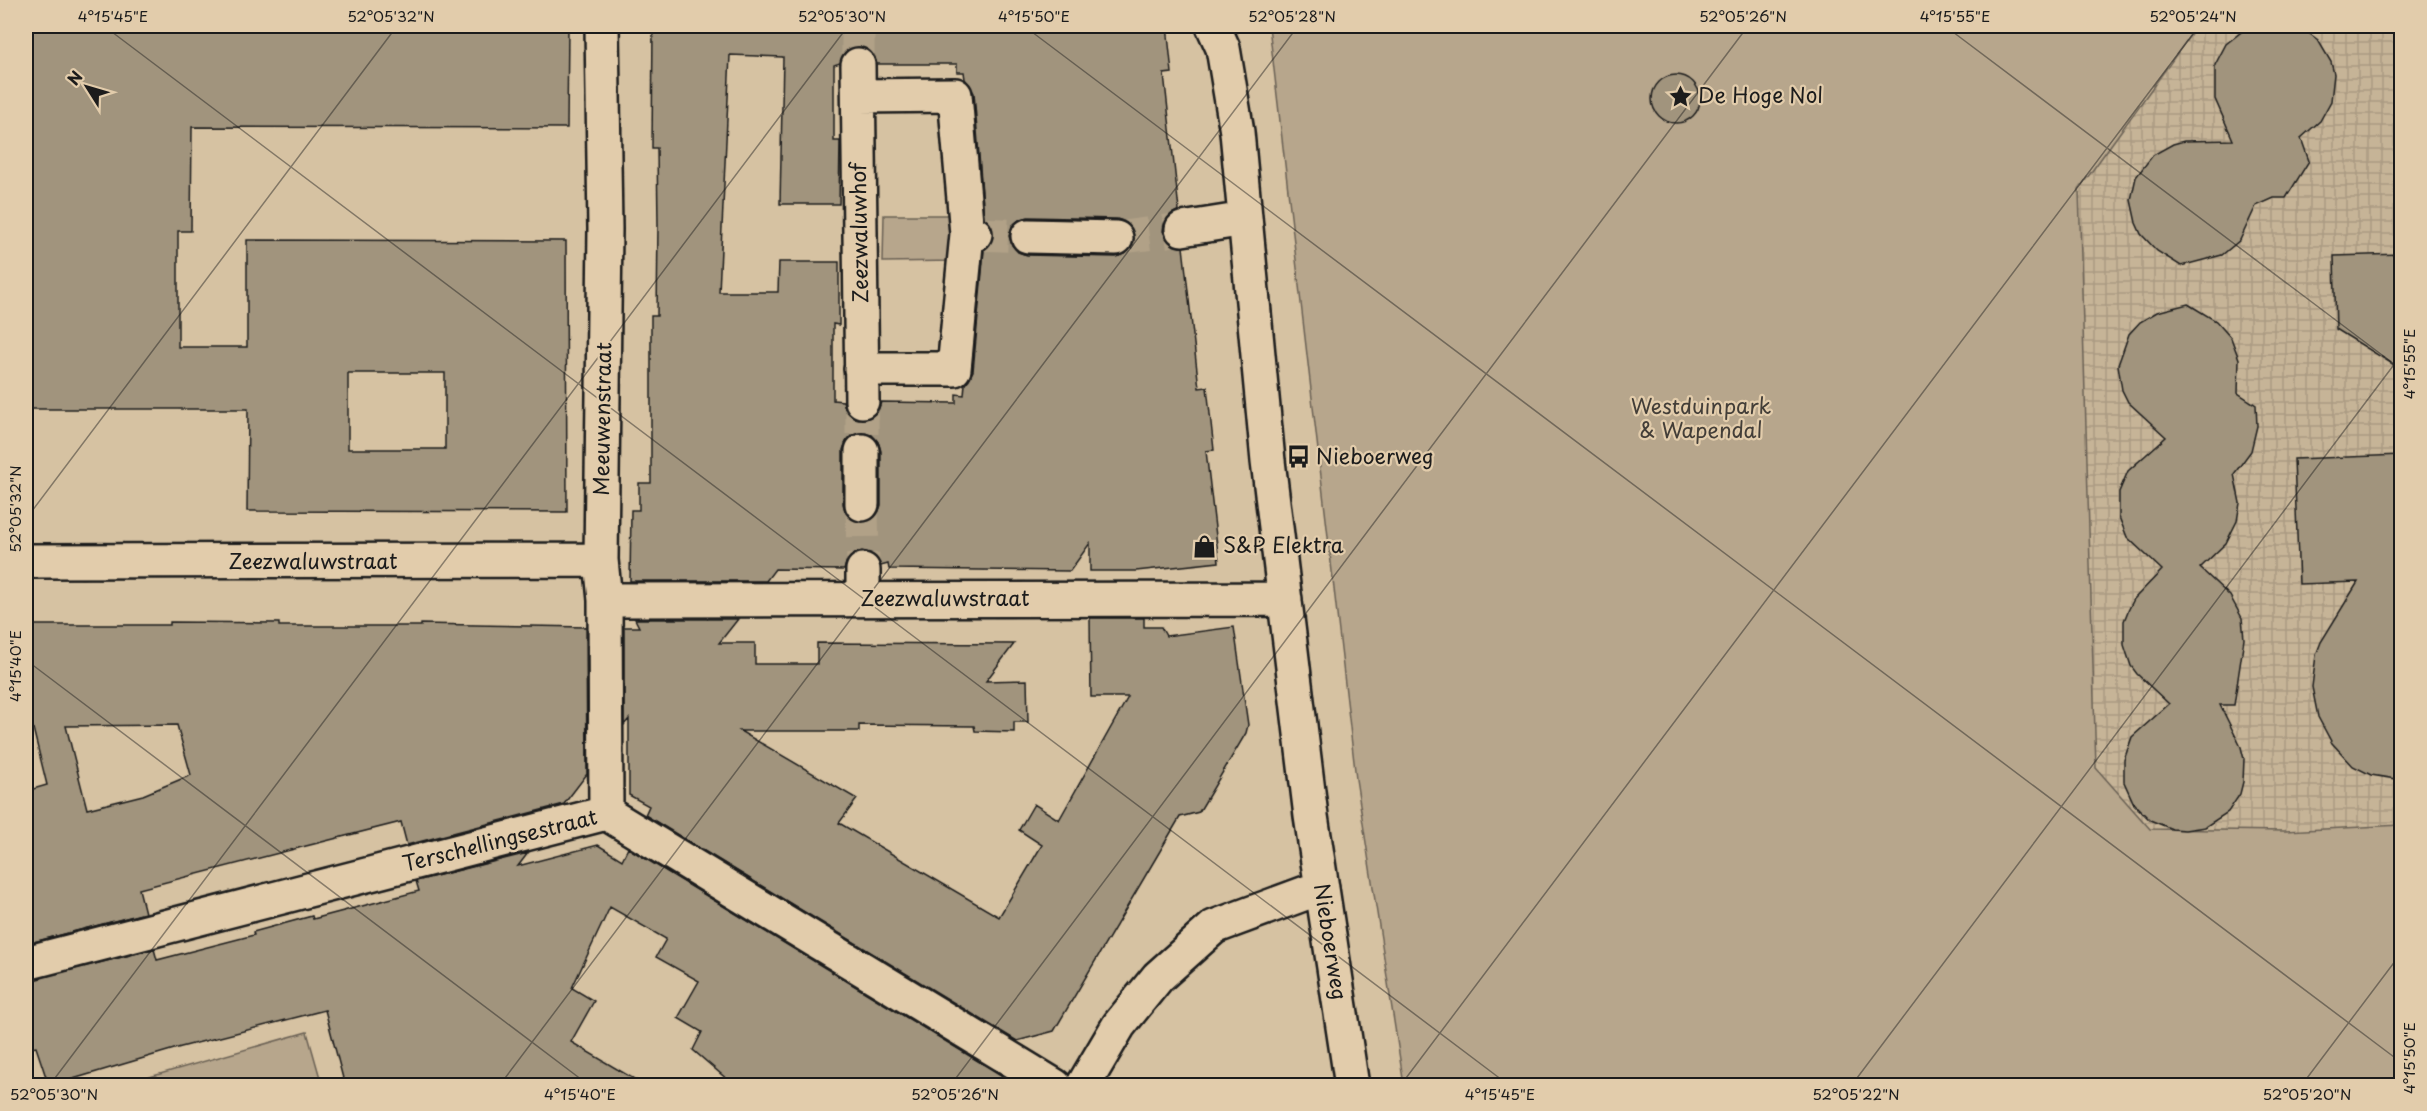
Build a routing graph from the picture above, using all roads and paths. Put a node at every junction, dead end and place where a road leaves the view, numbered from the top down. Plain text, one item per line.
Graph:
1 (602, 26) edge
2 (1223, 33) edge
3 (1245, 219) junction
4 (1182, 229) tunnel mouth
5 (1028, 236) tunnel mouth
6 (1116, 238) tunnel mouth
7 (861, 369) junction
8 (862, 401) tunnel mouth
9 (862, 451) tunnel mouth
10 (862, 504) tunnel mouth
11 (601, 560) junction
12 (26, 561) edge
13 (1286, 598) junction
14 (605, 600) junction
15 (606, 813) junction
16 (1322, 887) junction
17 (26, 963) edge
18 (1056, 1086) edge
19 (1083, 1086) edge
20 (1352, 1086) edge

1 - 11 street, Meeuwenstraat
2 - 3 street, Nieboerweg
3 - 4 street
3 - 13 street, Nieboerweg
5 - 6 street
7 - 7 street, Zeezwaluwhof
7 - 8 street, Zeezwaluwhof
9 - 10 street
11 - 12 street, Zeezwaluwstraat
11 - 14 street, Meeuwenstraat
13 - 14 street, Zeezwaluwstraat
13 - 16 street, Nieboerweg
14 - 15 street, Meeuwenstraat
15 - 17 street, Terschellingsestraat
15 - 18 street, Terschellingsestraat
16 - 19 street
16 - 20 street, Nieboerweg

